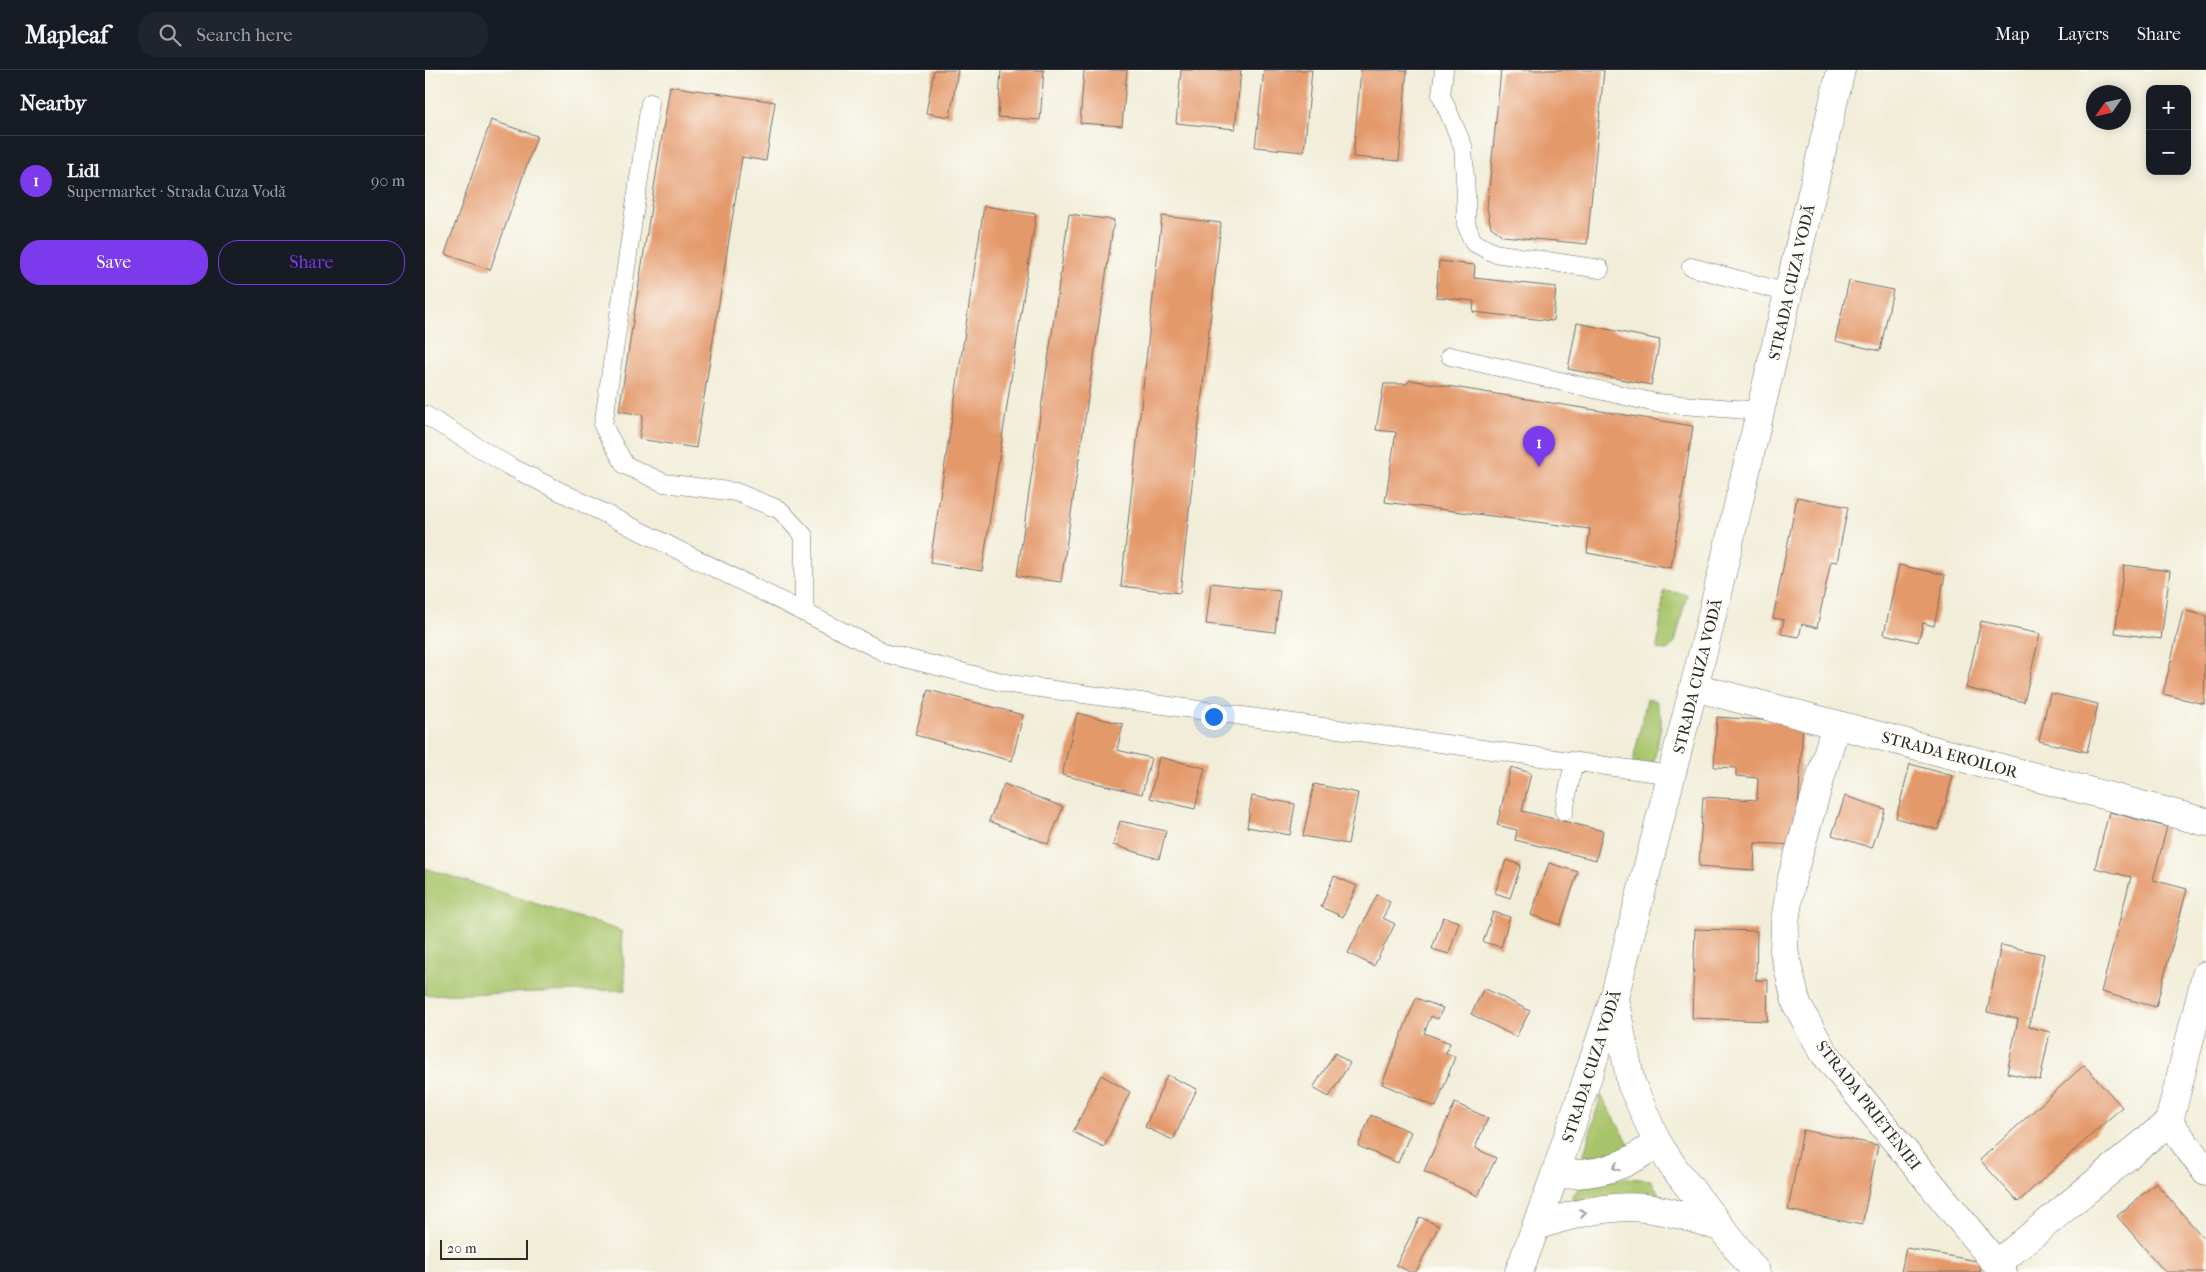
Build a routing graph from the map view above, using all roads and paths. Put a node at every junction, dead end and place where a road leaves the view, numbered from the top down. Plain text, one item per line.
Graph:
1 (1444, 70) edge
2 (1841, 70) edge
3 (650, 103) dead end
4 (1691, 267) dead end
5 (1600, 269) dead end
6 (1789, 293) junction
7 (1450, 356) dead end
8 (1761, 410) junction
9 (425, 415) edge
10 (804, 613) junction
11 (1694, 687) junction
12 (1836, 724) junction
13 (1574, 760) junction
14 (1672, 775) junction
15 (1564, 811) dead end
16 (2206, 822) edge
17 (2206, 975) edge
18 (1614, 998) junction
19 (2169, 1122) junction
20 (1657, 1142) junction
21 (2206, 1172) edge
22 (1555, 1175) junction
23 (1536, 1226) junction
24 (1719, 1227) junction
25 (2000, 1268) edge
26 (1519, 1272) edge
27 (1756, 1272) edge

1 - 5 lane
2 - 6 street, STRADA CUZA VODĂ
3 - 10 lane
4 - 6 lane
6 - 8 street, STRADA CUZA VODĂ
7 - 8 lane
8 - 11 street, STRADA CUZA VODĂ
9 - 10 lane
10 - 13 lane
11 - 12 street, STRADA EROILOR
11 - 14 street, STRADA CUZA VODĂ
12 - 16 street, STRADA EROILOR
12 - 25 street, STRADA PRIETENIEI
13 - 14 lane
13 - 15 lane
14 - 18 street, STRADA CUZA VODĂ
17 - 19 street
18 - 20 street
18 - 22 street, STRADA CUZA VODĂ
19 - 21 street
19 - 25 street, STRADA PRIETENIEI
20 -> 22 street
20 - 24 street
22 - 23 street, STRADA CUZA VODĂ
23 -> 24 street
23 - 26 street, STRADA CUZA VODĂ
24 - 27 street

